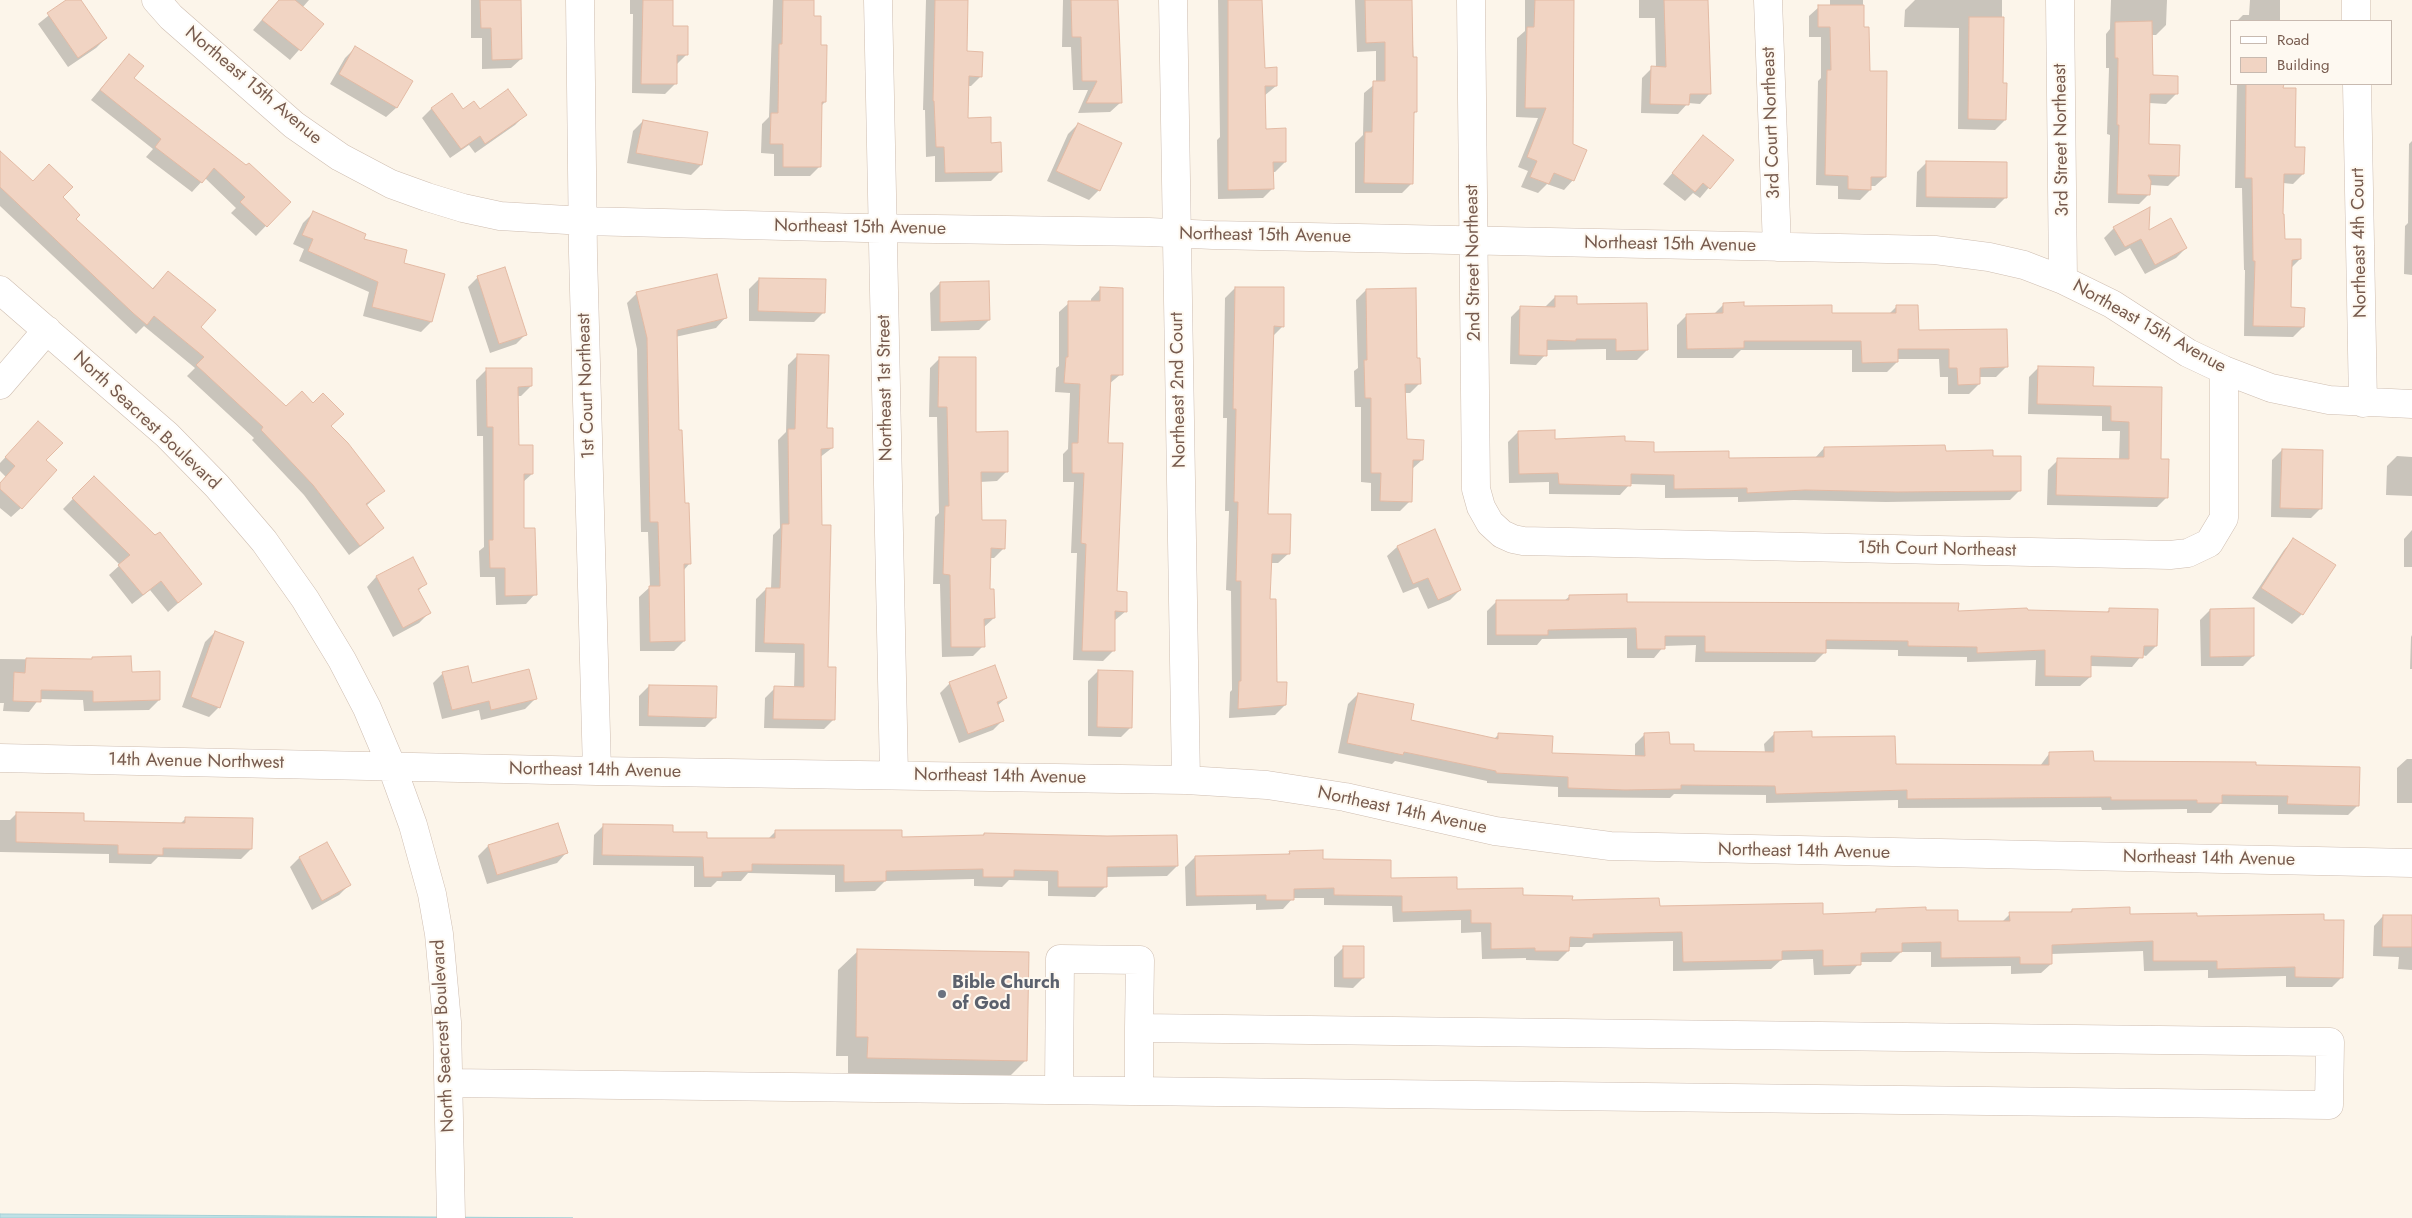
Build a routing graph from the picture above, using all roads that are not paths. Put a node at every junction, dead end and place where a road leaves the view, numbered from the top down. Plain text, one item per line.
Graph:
1 (156, 0) edge
2 (580, 0) edge
3 (878, 0) edge
4 (1172, 0) edge
5 (1471, 0) edge
6 (1768, 0) edge
7 (2060, 0) edge
8 (2356, 0) edge
9 (2356, 20) edge
10 (2357, 85) edge
11 (584, 222) junction
12 (882, 229) junction
13 (1176, 234) junction
14 (1474, 240) junction
15 (1777, 247) junction
16 (2063, 280) junction
17 (1, 293) edge
18 (47, 330) junction
19 (2224, 370) junction
20 (0, 385) edge
21 (2363, 403) junction
22 (2412, 404) edge
23 (1490, 523) joint
24 (0, 758) edge
25 (392, 767) junction
26 (597, 771) junction
27 (894, 775) junction
28 (1186, 780) junction
29 (2412, 864) edge
30 (1139, 1028) junction
31 (449, 1083) junction
32 (1058, 1090) junction
33 (1140, 1091) junction
34 (451, 1213) edge

1 - 11 street, Northeast 15th Avenue
2 - 11 street, 1st Court Northeast
3 - 12 street, Northeast 1st Street
4 - 13 street, Northeast 2nd Court
5 - 14 street, 2nd Street Northeast
6 - 15 street, 3rd Court Northeast
7 - 16 street, 3rd Street Northeast
8 - 9 street
10 - 21 street, Northeast 4th Court
11 - 12 street, Northeast 15th Avenue
11 - 26 street, 1st Court Northeast
12 - 13 street, Northeast 15th Avenue
12 - 27 street, Northeast 1st Street
13 - 14 street, Northeast 15th Avenue
13 - 28 street, Northeast 2nd Court
14 - 15 street, Northeast 15th Avenue
14 - 23 street, 2nd Street Northeast
15 - 16 street, Northeast 15th Avenue
16 - 19 street, Northeast 15th Avenue
17 - 18 street, North Seacrest Boulevard
18 - 20 street
18 - 25 street, North Seacrest Boulevard
19 - 21 street, Northeast 15th Avenue
19 - 23 street, 15th Court Northeast
21 - 22 street, Northeast 15th Avenue
24 - 25 street, 14th Avenue Northwest
25 - 26 street, Northeast 14th Avenue
25 - 31 street, North Seacrest Boulevard
26 - 27 street, Northeast 14th Avenue
27 - 28 street, Northeast 14th Avenue
28 - 29 street, Northeast 14th Avenue
30 - 32 street
30 - 33 street
30 - 33 street
31 - 32 street
31 - 34 street, North Seacrest Boulevard
32 - 33 street

